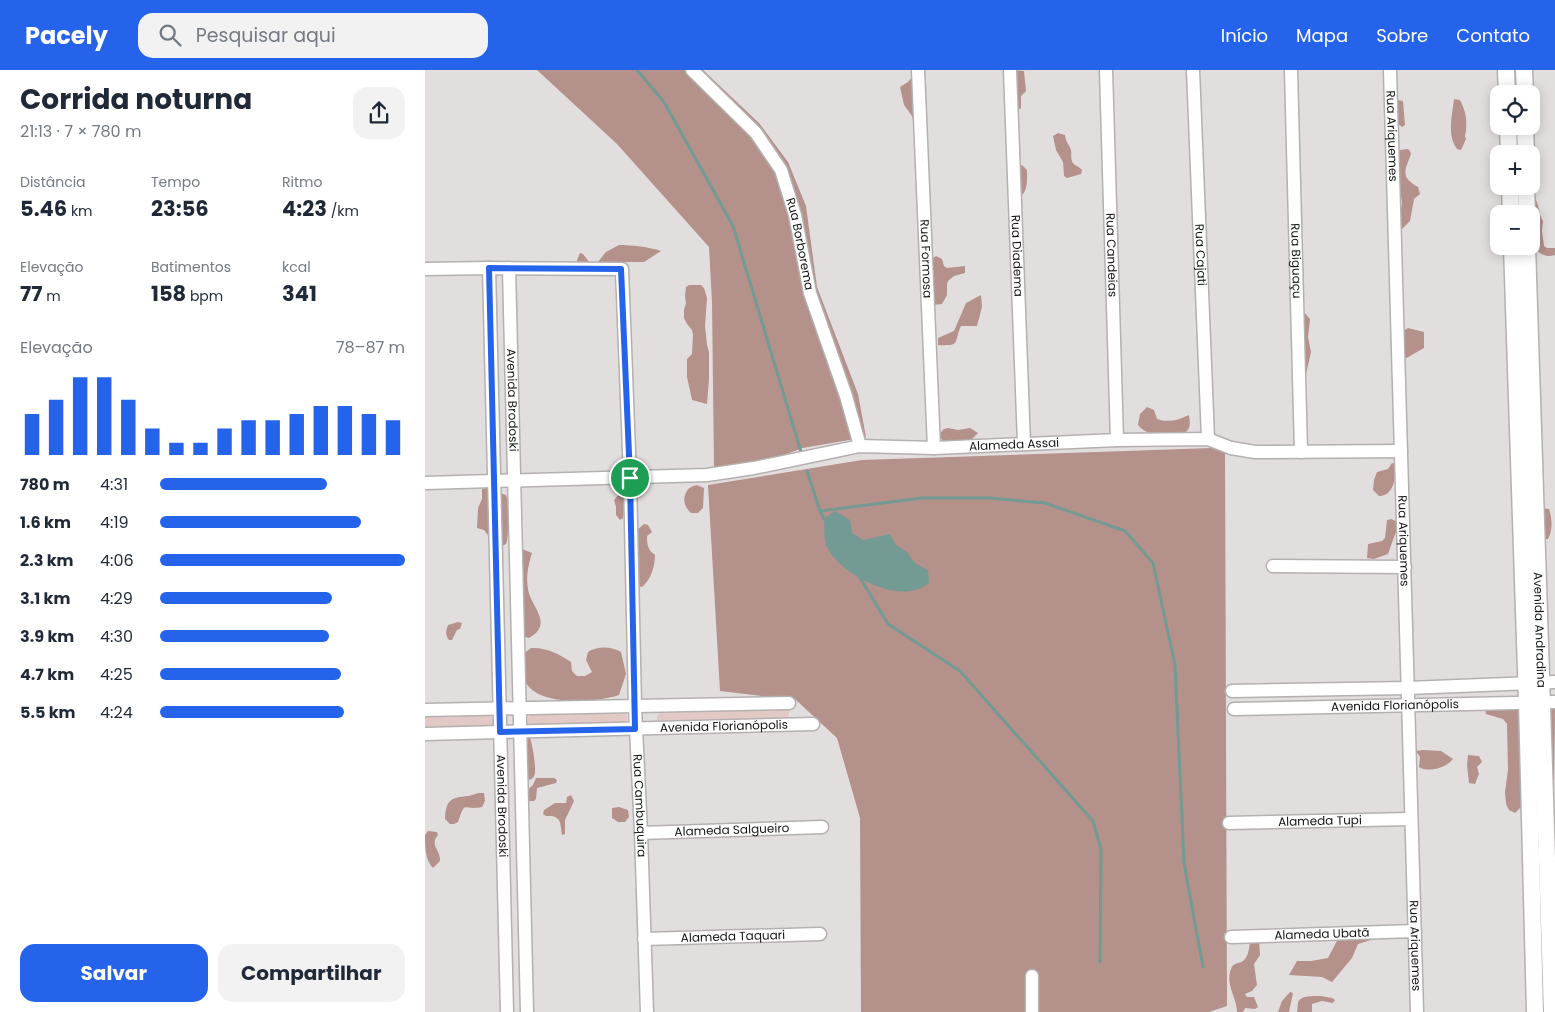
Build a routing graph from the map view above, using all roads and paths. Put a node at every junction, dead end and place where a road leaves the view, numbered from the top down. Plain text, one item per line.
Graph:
1 (692, 70) edge
2 (918, 70) edge
3 (1010, 70) edge
4 (1106, 70) edge
5 (1193, 70) edge
6 (1291, 70) edge
7 (1390, 70) edge
8 (1506, 70) edge
9 (1524, 70) edge
10 (1507, 85) edge
11 (1525, 85) edge
12 (1515, 255) edge
13 (1526, 255) edge
14 (489, 268) junction
15 (509, 268) junction
16 (425, 269) edge
17 (1521, 286) junction
18 (1208, 439) junction
19 (1117, 440) junction
20 (1024, 444) junction
21 (860, 446) junction
22 (934, 448) junction
23 (1301, 452) junction
24 (1401, 452) junction
25 (630, 478) junction
26 (513, 481) junction
27 (494, 482) junction
28 (425, 483) edge
29 (1273, 566) dead end
30 (1405, 567) junction
31 (1541, 683) edge
32 (1408, 688) junction
33 (1232, 692) dead end
34 (1542, 702) edge
35 (789, 704) dead end
36 (1408, 704) junction
37 (635, 707) junction
38 (519, 708) junction
39 (499, 709) junction
40 (1234, 709) dead end
41 (425, 710) edge
42 (813, 724) dead end
43 (635, 729) junction
44 (500, 732) junction
45 (520, 732) junction
46 (425, 734) edge
47 (1411, 819) junction
48 (1229, 823) dead end
49 (822, 827) dead end
50 (641, 832) junction
51 (1552, 910) edge
52 (1415, 931) junction
53 (820, 934) dead end
54 (1231, 937) dead end
55 (644, 939) junction
56 (1032, 976) dead end
57 (1551, 977) junction
58 (1534, 978) junction
59 (507, 1012) edge
60 (527, 1012) edge
61 (647, 1012) edge
62 (1032, 1012) edge
63 (1417, 1012) edge
64 (1535, 1012) edge
65 (1552, 1012) edge

1 - 21 street, Rua Borborema
2 - 22 street, Rua Formosa
3 - 20 street, Rua Diadema
4 - 19 street, Rua Candeias
5 - 18 street, Rua Cajati
6 - 23 street, Rua Biguaçu
7 - 24 street, Rua Ariquemes
8 - 10 main road
9 - 11 main road
12 - 17 main road, Avenida Andradina
13 - 17 main road, Avenida Andradina
14 - 15 street
14 - 16 street
14 - 27 street, Avenida Brodoski
15 - 25 street, Rua Cambuquira
15 - 26 street, Avenida Brodoski
17 - 31 main road, Avenida Andradina
18 - 19 street, Alameda Assai
18 - 23 street, Alameda Assai
19 - 20 street, Alameda Assai
20 - 22 street, Alameda Assai
21 - 22 street, Alameda Assai
21 - 25 street, Alameda Assai
23 - 24 street, Alameda Assai
24 - 30 street, Rua Ariquemes
25 - 26 street, Alameda Assai
25 - 37 street, Rua Cambuquira
26 - 27 street, Alameda Assai
26 - 38 street, Avenida Brodoski
27 - 28 street, Alameda Assai
27 - 39 street, Avenida Brodoski
29 - 30 street
30 - 32 street, Rua Ariquemes
31 - 32 street, Avenida Florianópolis
31 - 34 main road, Avenida Andradina
32 - 33 street, Avenida Florianópolis
32 - 36 street, Rua Ariquemes
34 - 36 street, Avenida Florianópolis
34 - 51 main road, Avenida Andradina
34 - 58 main road, Avenida Andradina
35 - 37 street, Avenida Florianópolis
36 - 40 street, Avenida Florianópolis
36 - 47 street, Rua Ariquemes
37 - 38 street, Avenida Florianópolis
37 - 43 street, Rua Cambuquira
38 - 39 street, Avenida Florianópolis
38 - 45 street, Avenida Brodoski
39 - 41 street, Avenida Florianópolis
39 - 44 street, Avenida Brodoski
42 - 43 street, Avenida Florianópolis
43 - 45 street, Avenida Florianópolis
43 - 50 street, Rua Cambuquira
44 - 45 street, Avenida Florianópolis
44 - 46 street, Avenida Florianópolis
44 - 59 street, Avenida Brodoski
45 - 60 street, Avenida Brodoski
47 - 48 street, Alameda Tupi
47 - 52 street, Rua Ariquemes
49 - 50 street, Alameda Salgueiro
50 - 55 street, Rua Cambuquira
51 - 57 main road, Avenida Andradina
52 - 54 street, Alameda Ubatã
52 - 63 street, Rua Ariquemes
53 - 55 street, Alameda Taquari
55 - 61 street, Rua Cambuquira
56 - 62 street
57 - 58 street
57 - 65 main road, Avenida Andradina
58 - 64 main road, Avenida Andradina

